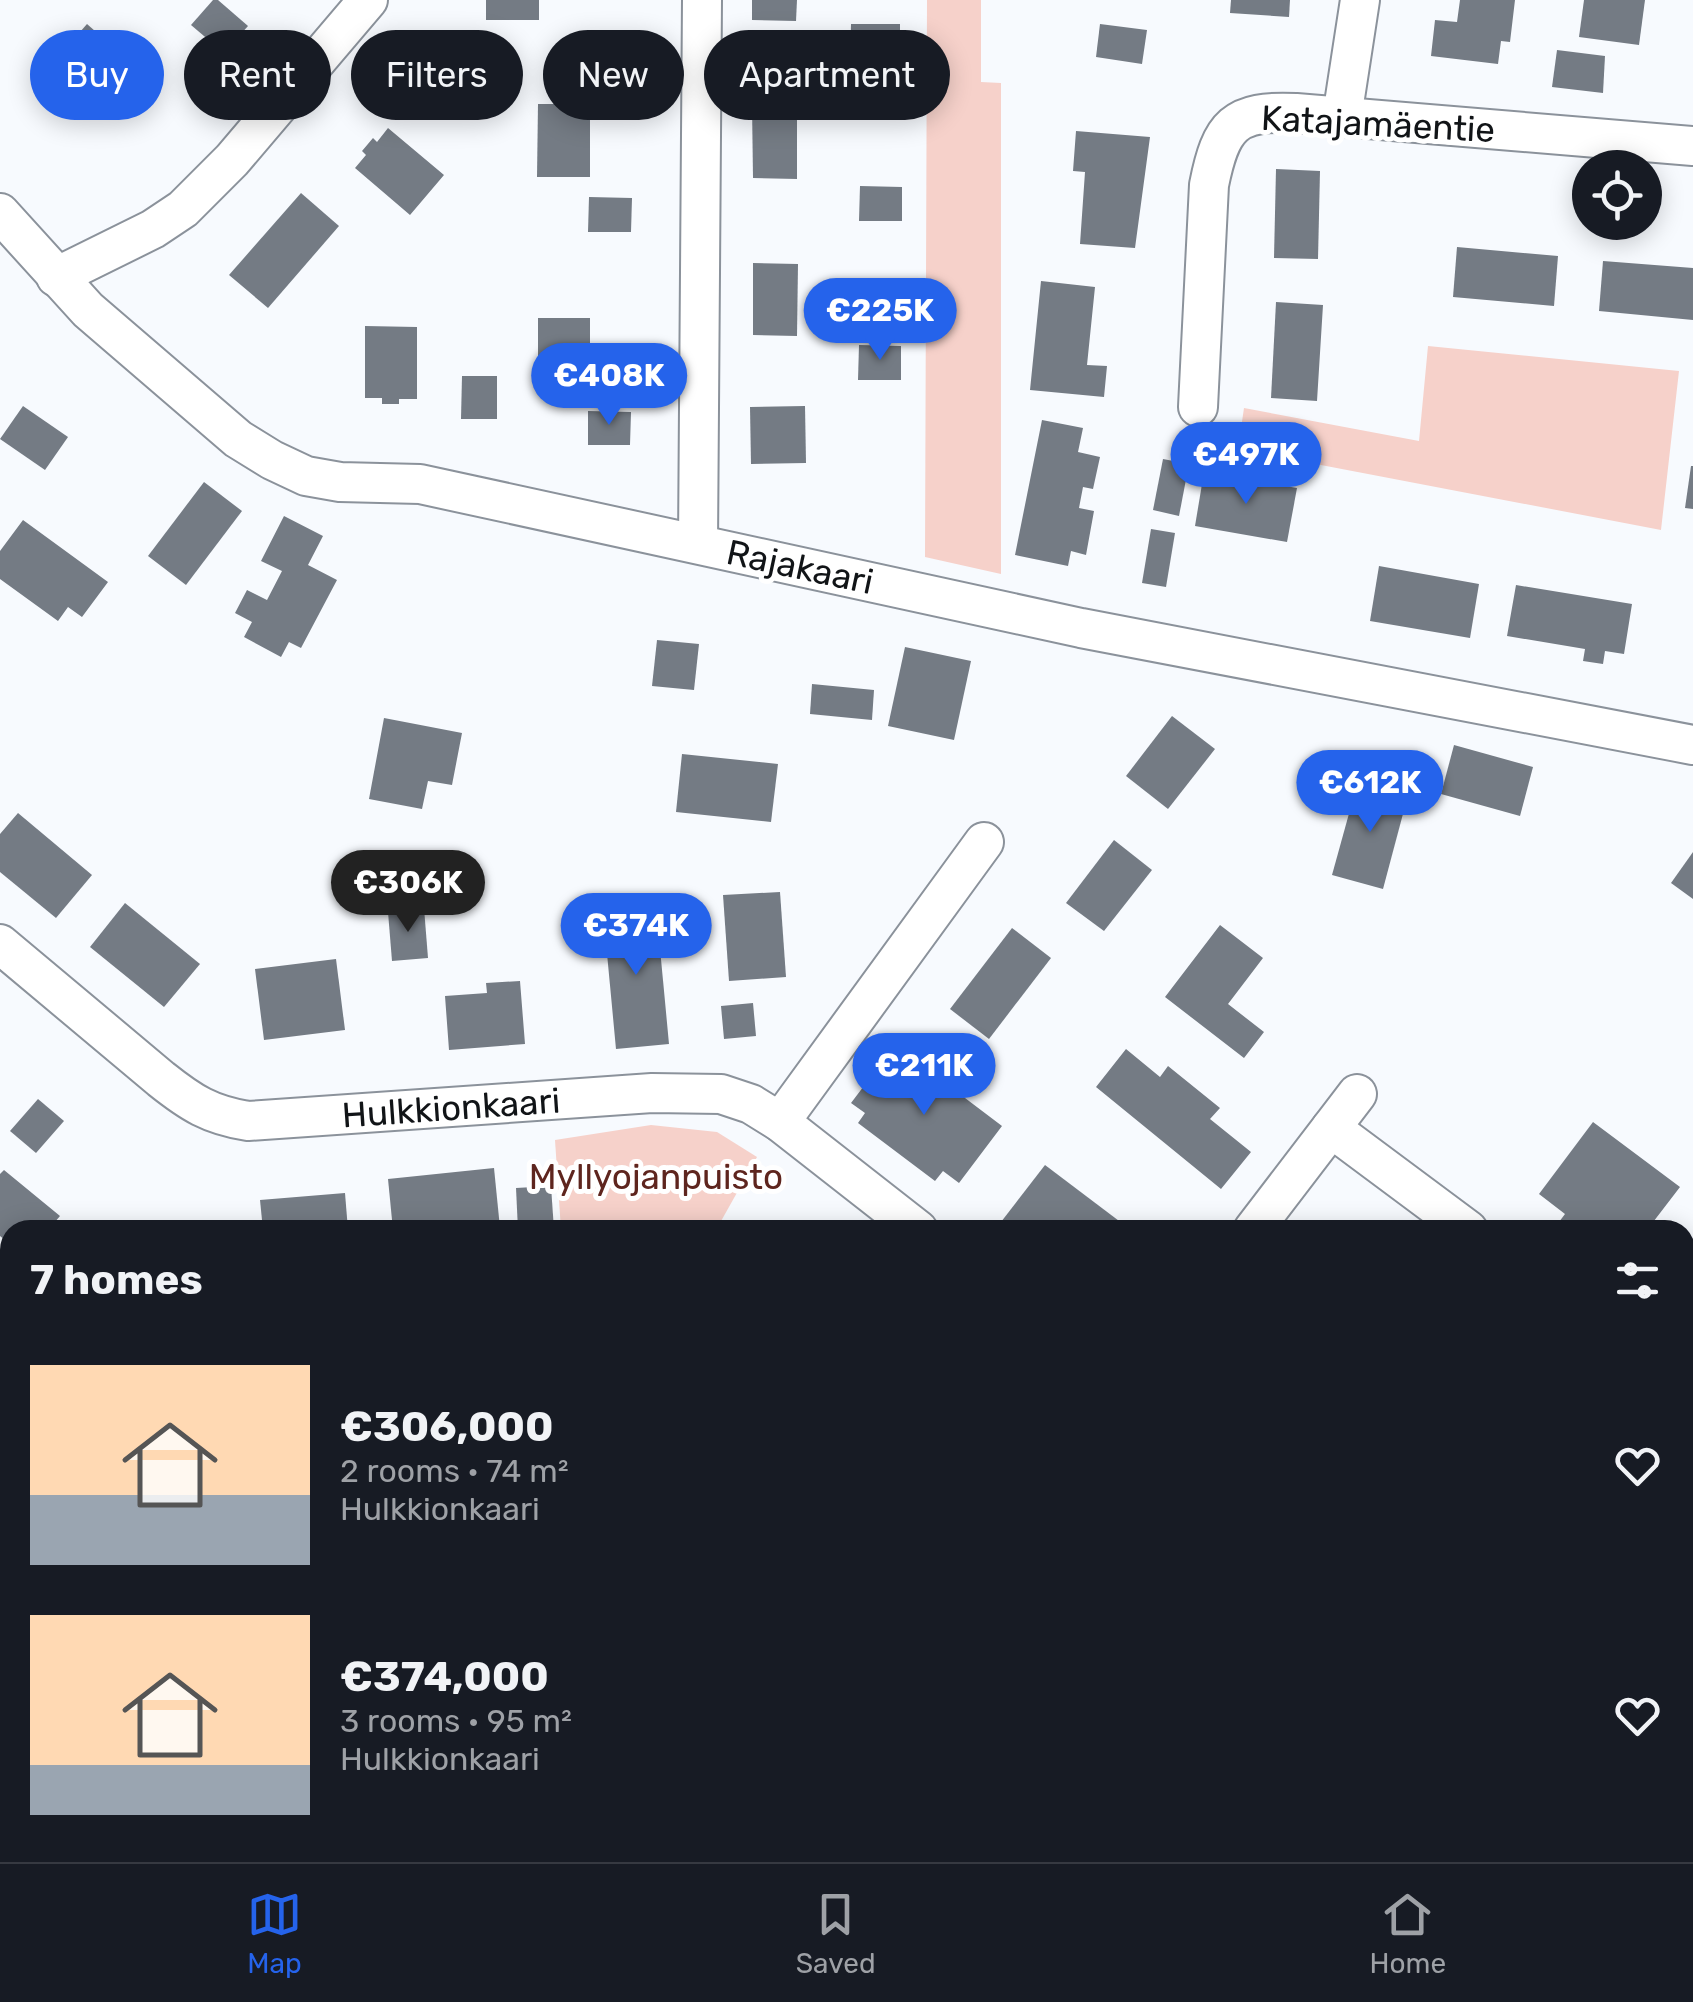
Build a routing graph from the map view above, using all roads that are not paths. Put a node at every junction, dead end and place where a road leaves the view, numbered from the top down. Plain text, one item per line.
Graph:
1 (368, 0) edge
2 (702, 0) edge
3 (1360, 0) edge
4 (1342, 117) junction
5 (1693, 146) edge
6 (0, 213) edge
7 (56, 278) junction
8 (1198, 408) dead end
9 (698, 544) junction
10 (1693, 745) edge
11 (984, 842) dead end
12 (0, 944) edge
13 (1357, 1094) dead end
14 (780, 1122) junction
15 (1331, 1128) junction
16 (905, 1220) edge
17 (1261, 1220) edge
18 (1455, 1220) edge

1 - 7 street
2 - 9 street
3 - 4 street
4 - 5 street, Katajamäentie
4 - 8 street, Katajamäentie
6 - 7 street, Rajakaari
7 - 9 street, Rajakaari
9 - 10 street, Rajakaari
11 - 14 street
12 - 14 street, Hulkkionkaari
13 - 15 street
14 - 16 street, Hulkkionkaari
15 - 17 street
15 - 18 street

